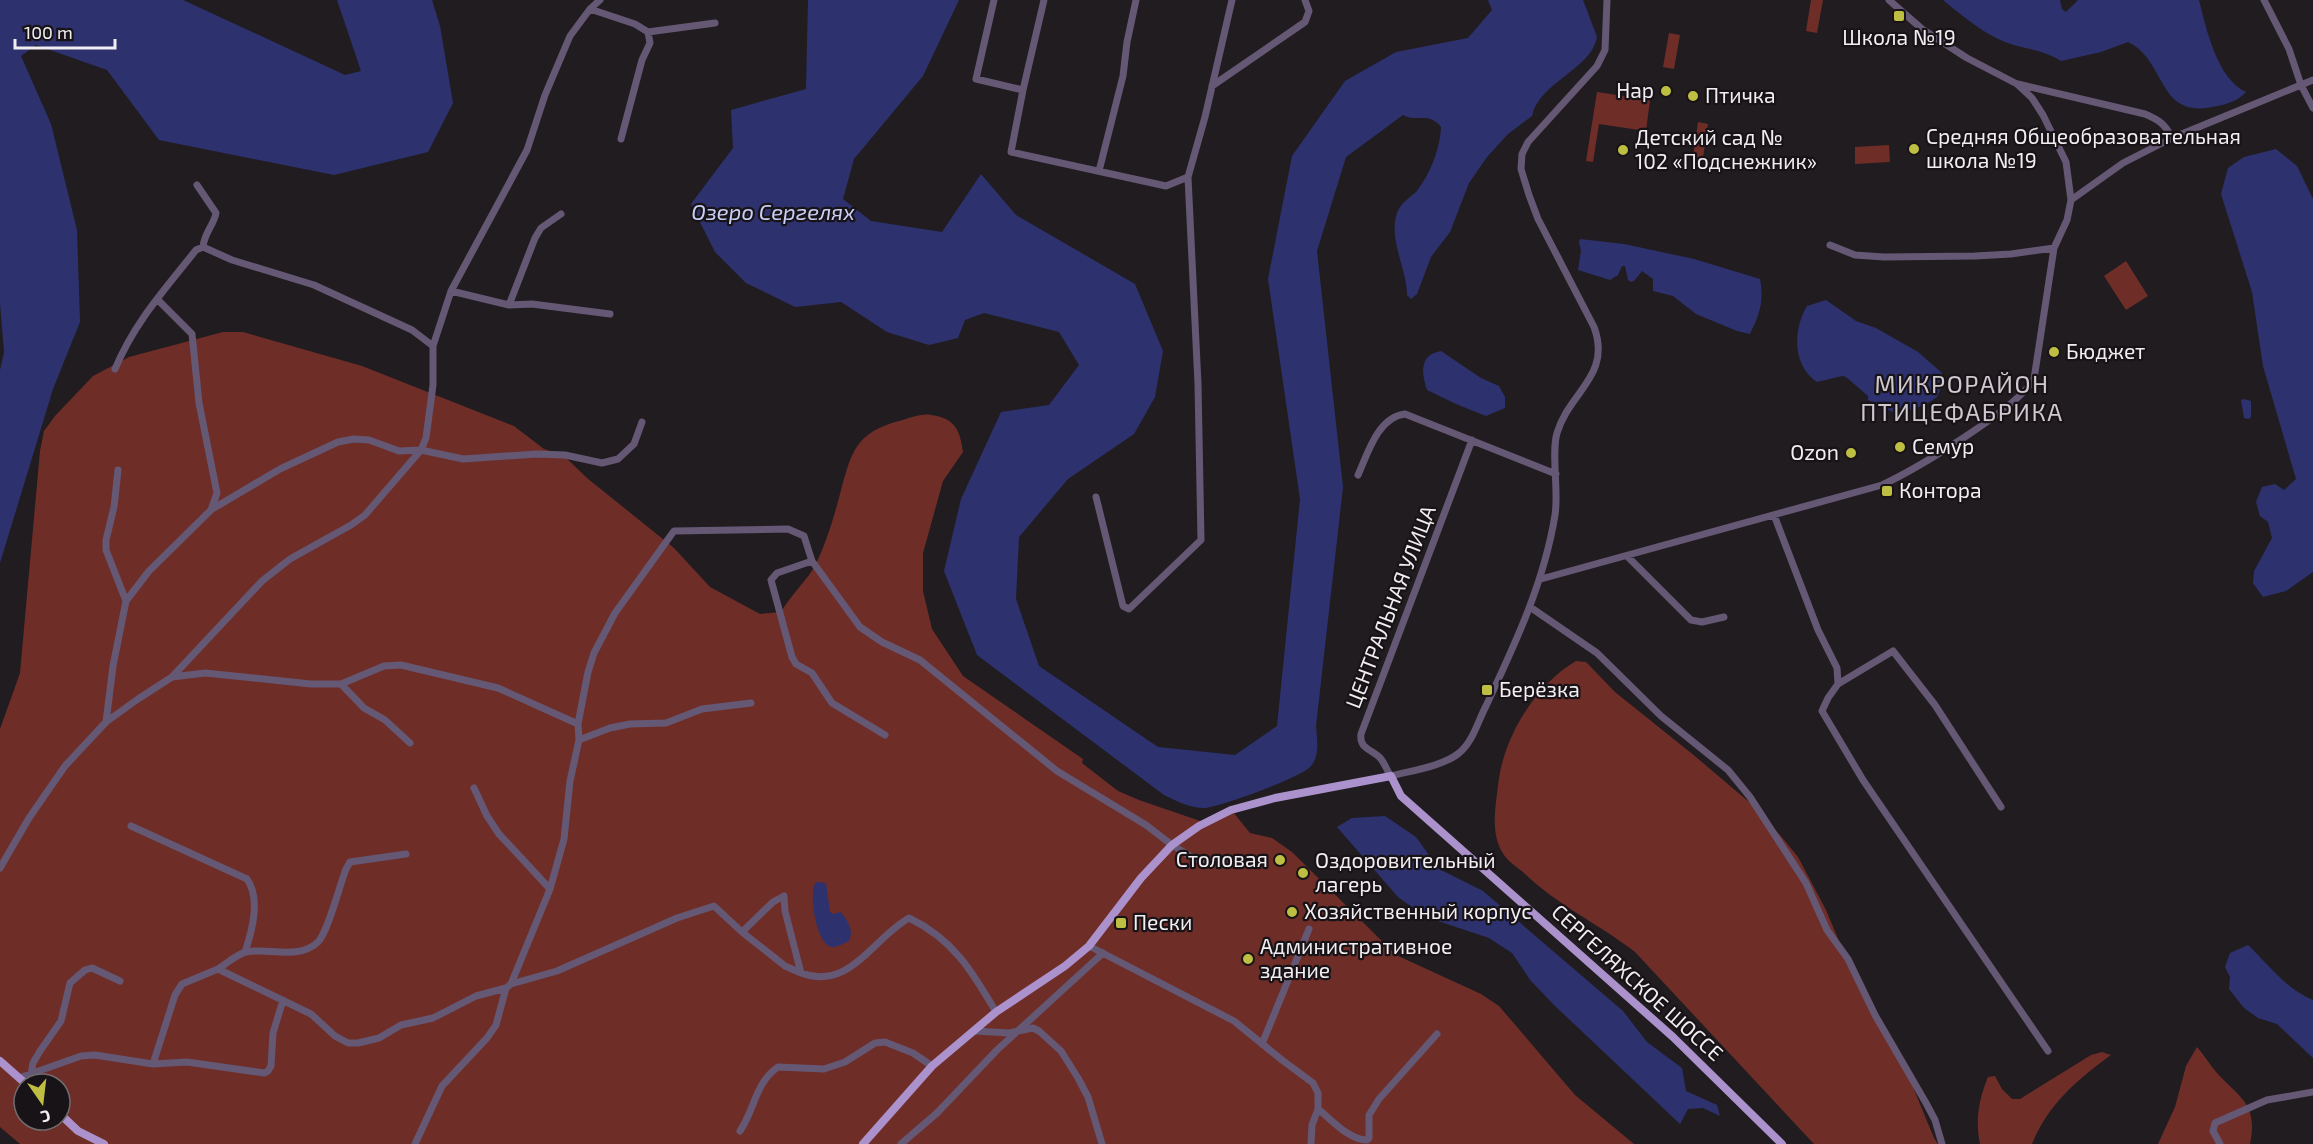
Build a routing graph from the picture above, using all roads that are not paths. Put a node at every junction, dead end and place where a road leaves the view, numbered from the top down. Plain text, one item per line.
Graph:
1 (600, 0) edge
2 (994, 0) edge
3 (1044, 0) edge
4 (1137, 0) edge
5 (1232, 0) edge
6 (1305, 0) edge
7 (1607, 0) edge
8 (1889, 0) edge
9 (2264, 0) edge
10 (590, 9) junction
11 (715, 23) dead end
12 (648, 32) junction
13 (2313, 80) edge
14 (2017, 84) junction
15 (2301, 85) junction
16 (1212, 86) junction
17 (1023, 90) junction
18 (2313, 108) edge
19 (2172, 138) junction
20 (621, 139) dead end
21 (1100, 171) junction
22 (1188, 177) junction
23 (197, 185) dead end
24 (2071, 200) junction
25 (561, 214) dead end
26 (1830, 245) dead end
27 (203, 247) junction
28 (2054, 248) junction
29 (451, 291) junction
30 (157, 299) junction
31 (509, 305) junction
32 (610, 314) dead end
33 (433, 346) junction
34 (115, 369) dead end
35 (642, 422) dead end
36 (1472, 440) junction
37 (421, 450) junction
38 (118, 470) dead end
39 (1359, 474) dead end
40 (1556, 474) junction
41 (1096, 496) dead end
42 (212, 510) junction
43 (1774, 515) junction
44 (1628, 557) junction
45 (812, 561) junction
46 (1541, 579) junction
47 (126, 602) junction
48 (1530, 607) junction
49 (1724, 617) dead end
50 (172, 677) junction
51 (341, 684) junction
52 (1838, 684) junction
53 (751, 703) dead end
54 (106, 723) junction
55 (578, 724) junction
56 (885, 735) dead end
57 (579, 740) junction
58 (410, 743) dead end
59 (1391, 777) junction
60 (474, 788) dead end
61 (2001, 807) dead end
62 (131, 826) dead end
63 (1172, 845) junction
64 (406, 854) dead end
65 (1214, 864) dead end
66 (0, 868) edge
67 (550, 888) junction
68 (1309, 929) dead end
69 (742, 932) junction
70 (1089, 946) junction
71 (245, 952) junction
72 (1103, 953) junction
73 (218, 969) junction
74 (801, 973) junction
75 (120, 981) dead end
76 (508, 986) junction
77 (283, 1000) junction
78 (996, 1012) junction
79 (1020, 1030) junction
80 (975, 1031) junction
81 (1437, 1034) dead end
82 (1262, 1044) junction
83 (2048, 1052) dead end
84 (0, 1061) edge
85 (153, 1064) junction
86 (932, 1066) junction
87 (13, 1072) edge
88 (32, 1072) edge
89 (39, 1072) edge
90 (2313, 1092) edge
91 (1318, 1109) junction
92 (72, 1125) edge
93 (741, 1131) dead end
94 (104, 1144) edge
95 (415, 1144) edge
96 (863, 1144) edge
97 (901, 1144) edge
98 (1102, 1144) edge
99 (1311, 1144) edge
100 (1782, 1144) edge
101 (1942, 1144) edge
102 (2220, 1144) edge

1 - 10 street
2 - 17 street
3 - 17 street
4 - 21 street
5 - 16 street
6 - 16 street
7 - 40 street
8 - 14 street
9 - 15 street
10 - 12 street
10 - 29 street
11 - 12 street
12 - 20 street
13 - 15 street
14 - 19 street
14 - 24 street
15 - 18 street
15 - 19 street
16 - 22 street
17 - 21 street
19 - 24 street
21 - 22 street
22 - 41 street
23 - 27 street
24 - 28 street
25 - 31 street
26 - 28 street
27 - 30 street
27 - 33 street
28 - 43 street
29 - 31 street
29 - 33 street
30 - 34 street
30 - 42 street
31 - 32 street
33 - 37 street
35 - 37 street
36 - 39 street
36 - 40 street
36 - 59 street, ЦЕНТРАЛЬНАЯ УЛИЦА
37 - 42 street
37 - 50 street
38 - 47 street
40 - 46 street
42 - 47 street
43 - 44 street
43 - 52 street
44 - 46 street
44 - 49 street
45 - 55 street
45 - 56 street
45 - 63 street
46 - 48 street
47 - 54 street
48 - 59 street
48 - 101 street
50 - 51 street
50 - 54 street
51 - 55 street
51 - 58 street
52 - 61 street
52 - 83 street
53 - 57 street
54 - 66 street
55 - 57 street
57 - 67 street
59 - 63 main road
59 - 100 main road, СЕРГЕЛЯХСКОЕ ШОССЕ
60 - 67 street
62 - 71 street
63 - 65 street
63 - 70 main road
64 - 71 street
67 - 76 street
68 - 82 street
69 - 74 street
69 - 74 street
69 - 76 street
70 - 72 street
70 - 78 main road
71 - 73 street
72 - 79 street
72 - 82 street
73 - 77 street
73 - 85 street
74 - 78 street
75 - 88 street
76 - 77 street
76 - 95 street
77 - 85 street
78 - 80 main road
79 - 80 street
79 - 97 street
79 - 98 street
80 - 86 main road
81 - 91 street
82 - 91 street
84 - 87 main road
85 - 89 street
86 - 93 street
86 - 96 main road
90 - 102 street
91 - 99 street
92 - 94 main road

